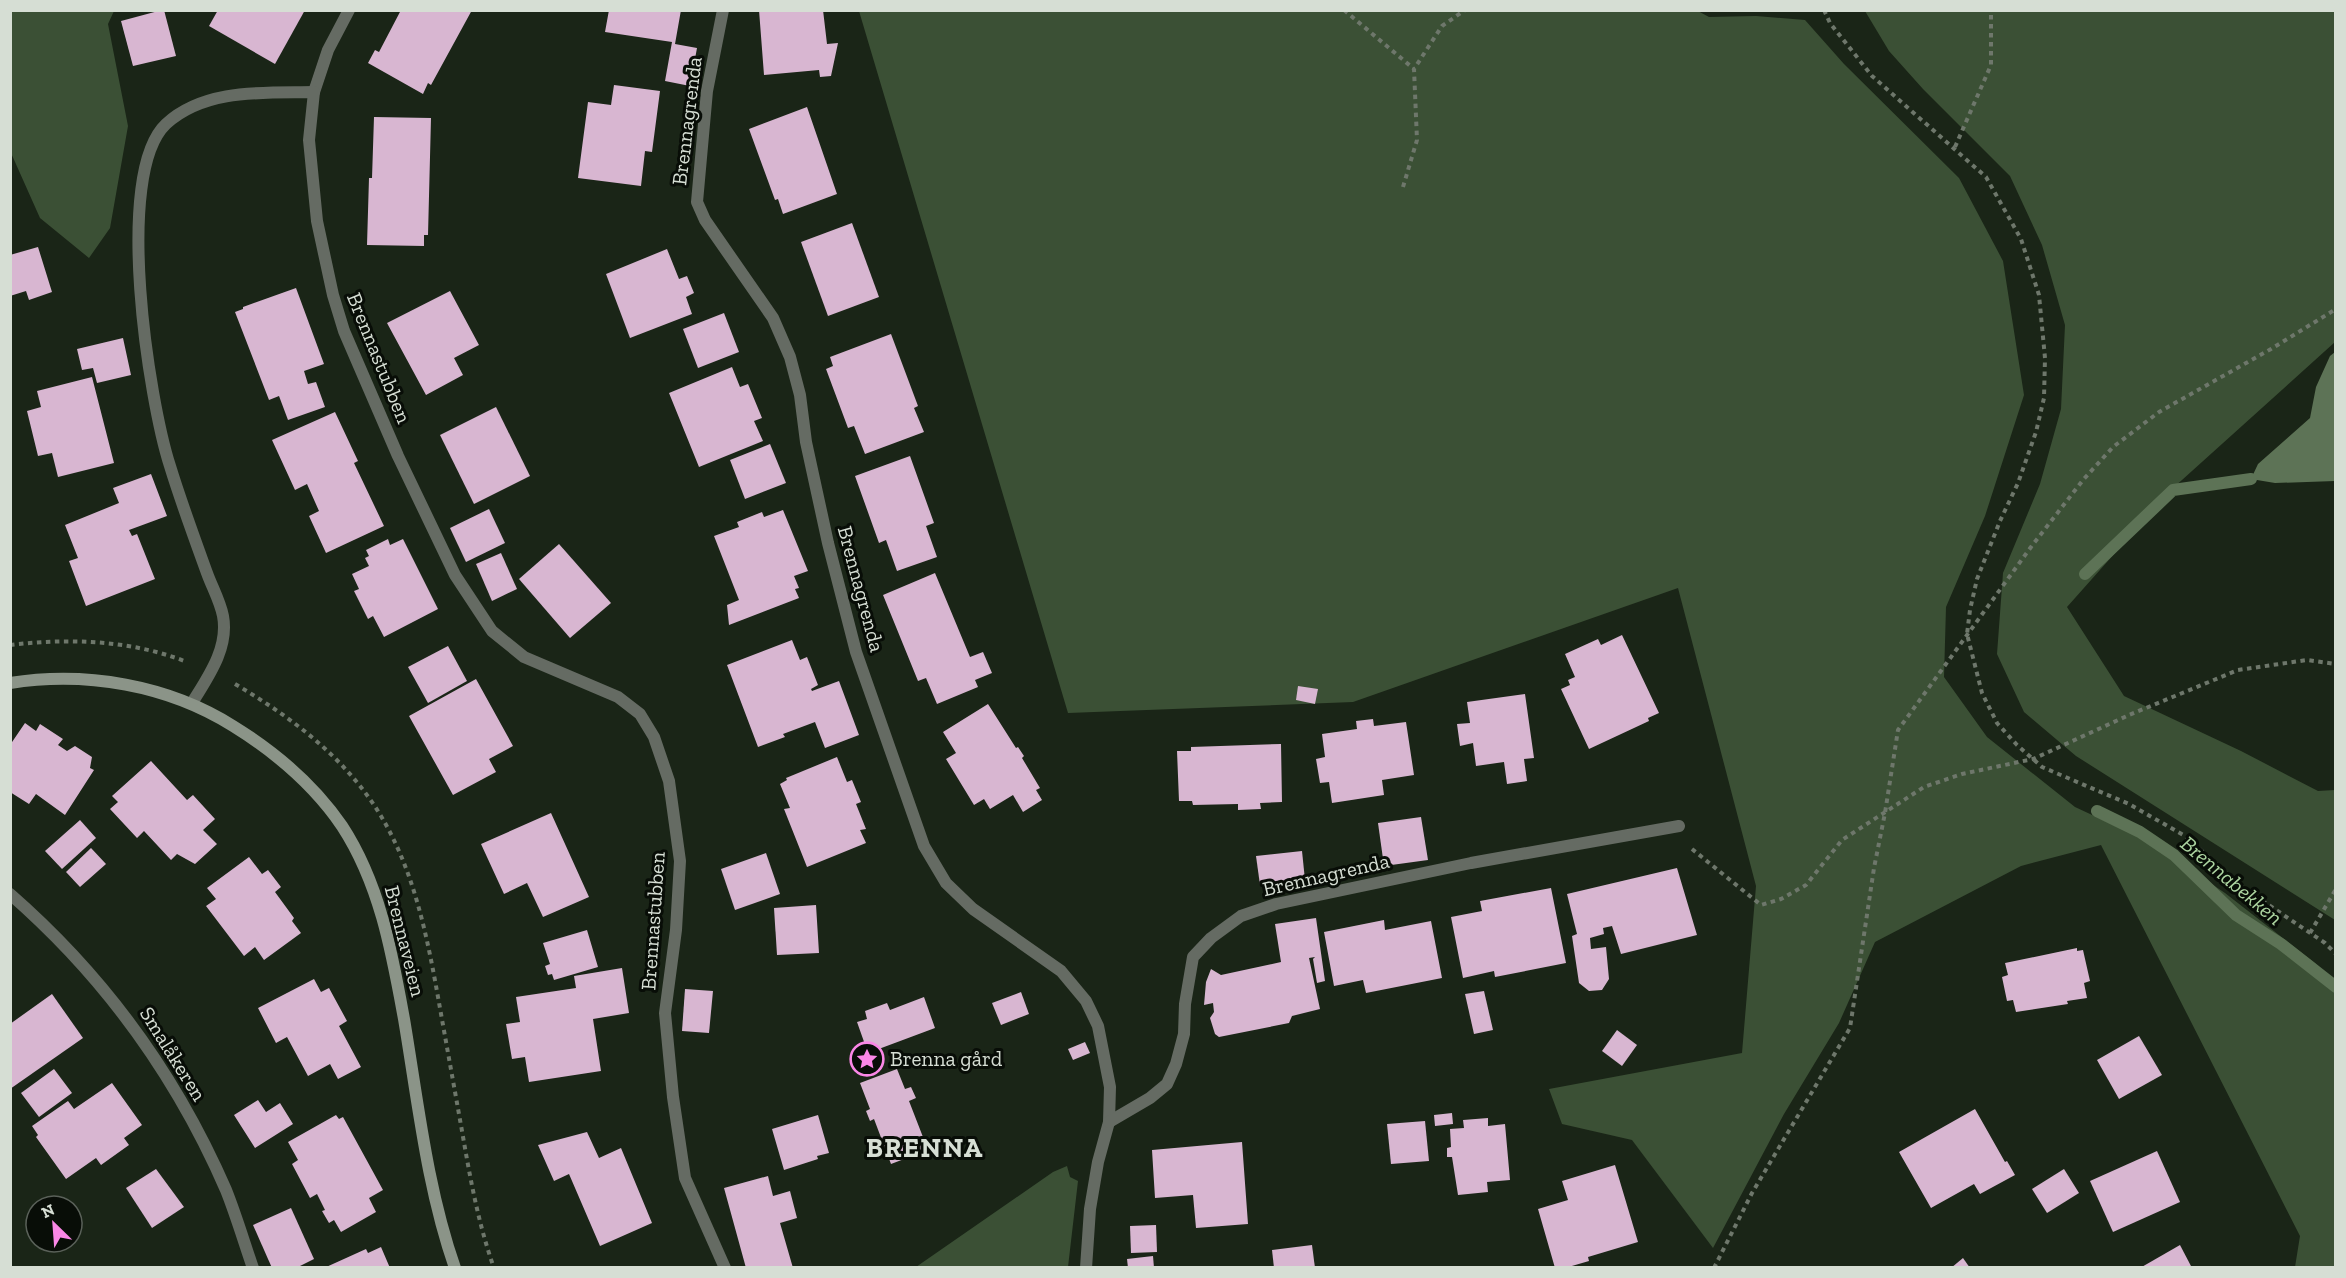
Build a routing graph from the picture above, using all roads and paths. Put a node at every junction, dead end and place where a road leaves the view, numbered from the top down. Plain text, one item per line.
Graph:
1 (349, 10) edge
2 (723, 10) edge
3 (1344, 10) edge
4 (1466, 10) edge
5 (1824, 10) edge
6 (1990, 10) edge
7 (1414, 69) junction
8 (314, 93) junction
9 (1955, 147) junction
10 (1403, 187) dead end
11 (2336, 309) edge
12 (1967, 634) junction
13 (10, 645) edge
14 (2336, 664) edge
15 (211, 672) junction
16 (10, 683) edge
17 (192, 704) junction
18 (2033, 759) junction
19 (1885, 813) junction
20 (1679, 826) dead end
21 (1666, 828) junction
22 (2336, 889) edge
23 (10, 894) edge
24 (2310, 933) junction
25 (2336, 954) edge
26 (1109, 1122) junction
27 (253, 1268) edge
28 (455, 1268) edge
29 (725, 1268) edge
30 (1086, 1268) edge
31 (1714, 1268) edge

1 - 8 lane, Brennastubben
2 - 26 lane, Brennagrenda
3 - 7 path
4 - 7 path
5 - 9 path
6 - 9 path
7 - 10 path
8 - 15 lane
8 - 29 lane, Brennastubben
9 - 12 path
11 - 12 path
12 - 18 path
12 - 19 path
13 - 15 path
14 - 18 path
15 - 17 lane
16 - 17 street, Brennaveien
17 - 28 street, Brennaveien
18 - 19 path
18 - 24 path
19 - 21 path
19 - 31 path
20 - 21 lane, Brennagrenda
21 - 26 lane, Brennagrenda
22 - 24 path
23 - 27 lane, Smalåkeren
24 - 25 path
26 - 30 lane, Brennagrenda

